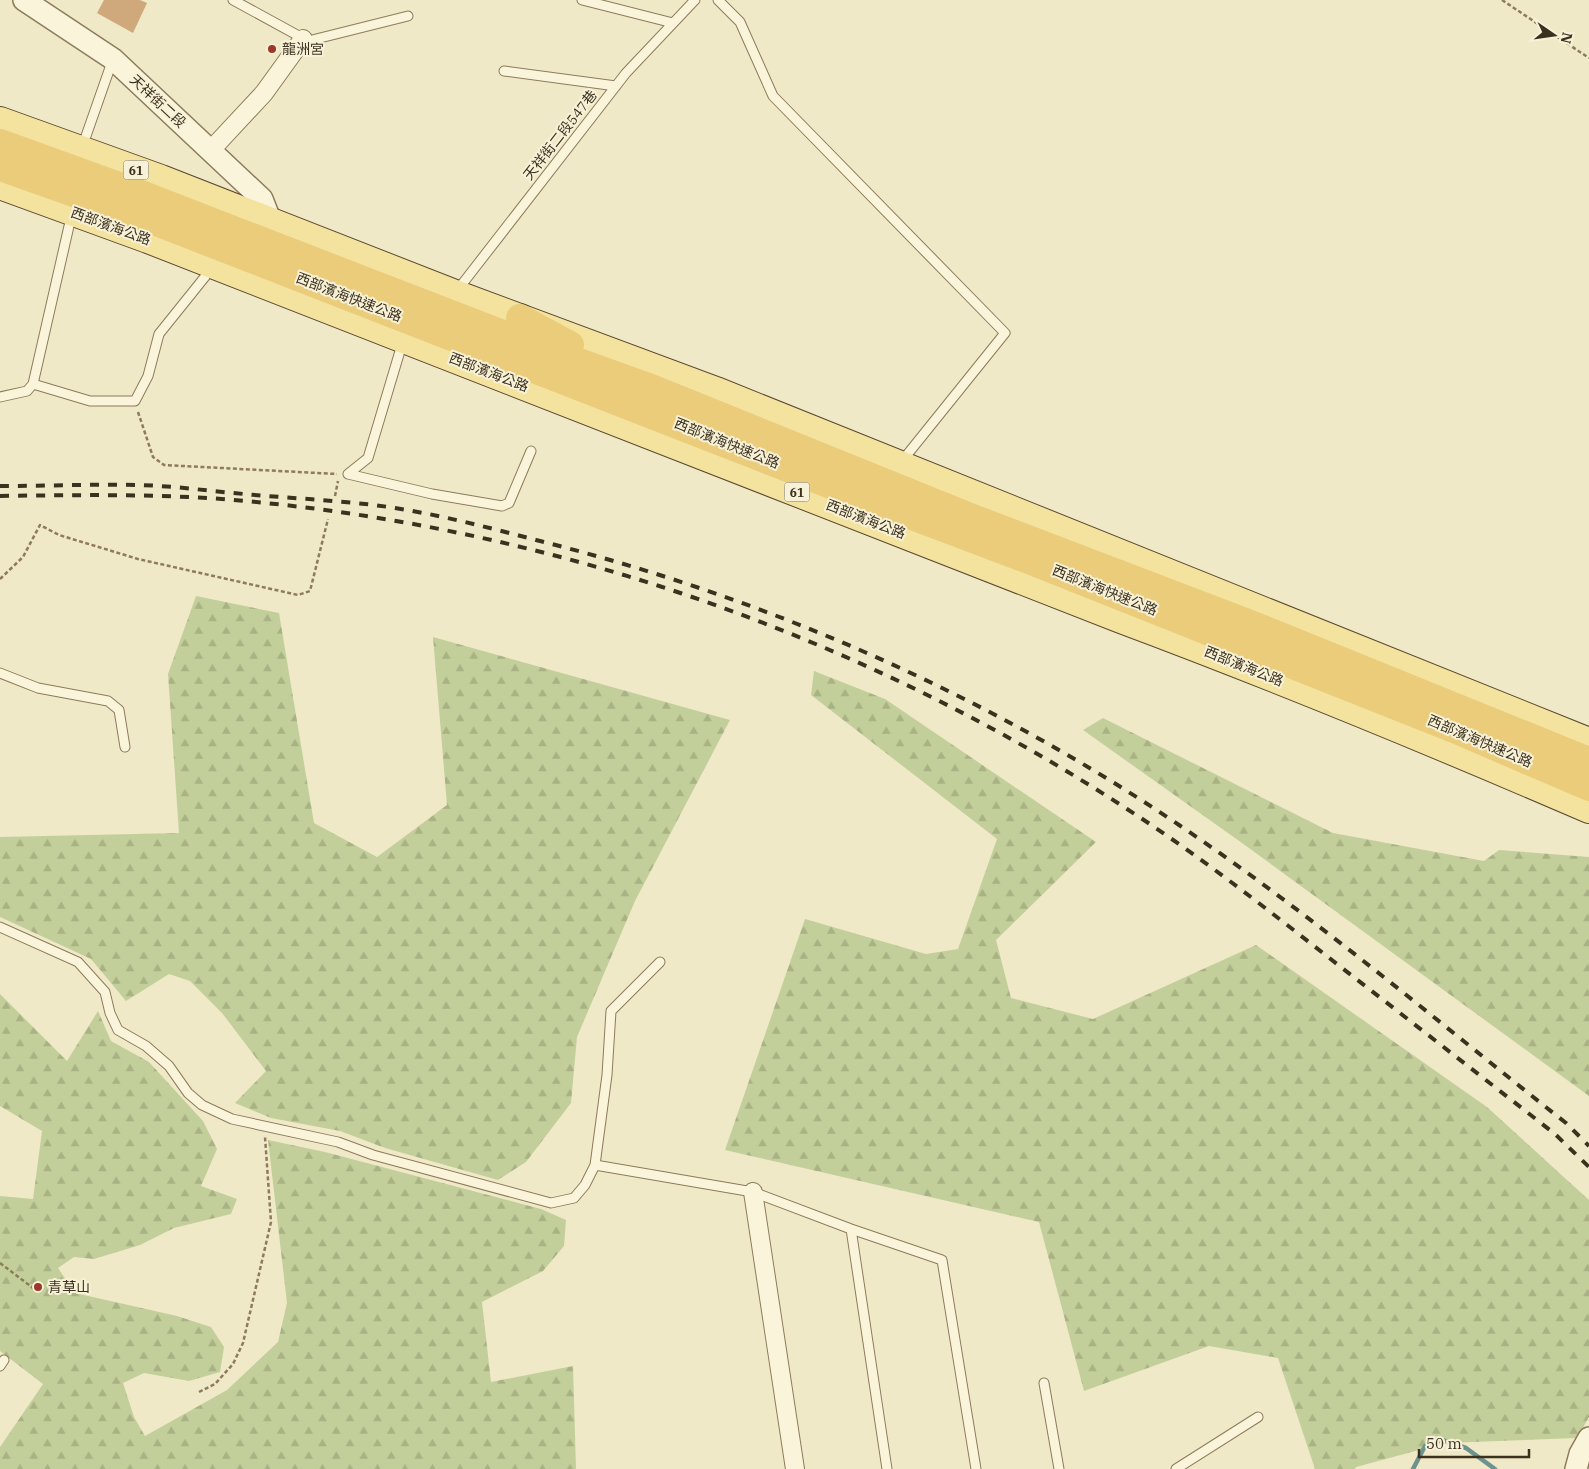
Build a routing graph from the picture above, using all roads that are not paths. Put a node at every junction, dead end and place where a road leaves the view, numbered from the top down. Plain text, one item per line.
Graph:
1 (24, 0) edge
2 (233, 0) edge
3 (582, 0) edge
4 (695, 0) edge
5 (718, 0) edge
6 (408, 16) dead end
7 (673, 23) junction
8 (304, 39) junction
9 (113, 59) junction
10 (504, 71) dead end
11 (616, 86) junction
12 (0, 121) edge
13 (86, 136) dead end
14 (0, 143) edge
15 (210, 151) junction
16 (0, 167) edge
17 (0, 185) edge
18 (271, 222) junction
19 (69, 226) dead end
20 (214, 266) junction
21 (455, 294) junction
22 (520, 318) junction
23 (404, 339) junction
24 (34, 384) junction
25 (651, 388) junction
26 (0, 396) edge
27 (531, 451) dead end
28 (899, 465) junction
29 (1026, 559) junction
30 (1247, 666) junction
31 (0, 673) edge
32 (1589, 742) edge
33 (126, 747) dead end
34 (1589, 761) edge
35 (1589, 787) edge
36 (1589, 809) edge
37 (0, 927) edge
38 (660, 962) dead end
39 (595, 1165) junction
40 (753, 1192) junction
41 (852, 1229) junction
42 (1044, 1383) dead end
43 (1258, 1417) dead end
44 (1589, 1438) edge
45 (795, 1469) edge
46 (888, 1469) edge
47 (976, 1469) edge
48 (1059, 1469) edge
49 (1176, 1469) edge
50 (1576, 1469) edge

1 - 9 street, 天祥街二段
2 - 8 lane
3 - 7 lane
4 - 7 lane, 天祥街二段547巷
5 - 28 lane
6 - 8 lane
7 - 11 lane, 天祥街二段547巷
8 - 15 street
9 - 13 lane
9 - 15 street, 天祥街二段
10 - 11 lane
11 - 21 lane, 天祥街二段547巷
12 - 18 main road, 61
14 - 25 highway, 西部濱海快速公路 / 61
15 - 18 street, 天祥街二段
16 - 29 highway, 西部濱海快速公路 / 61
17 - 20 main road, 西部濱海公路 / 61
18 - 21 main road, 61
19 - 24 lane
20 - 23 main road, 西部濱海公路 / 61
20 - 24 lane
21 - 22 main road, 61
22 - 25 highway
22 - 28 main road, 61
23 - 27 lane
23 - 30 main road, 西部濱海公路 / 61
24 - 26 lane
25 - 34 highway, 西部濱海快速公路 / 61
28 - 32 main road, 61
29 - 30 highway
29 - 35 highway, 西部濱海快速公路 / 61
30 - 36 main road, 西部濱海公路 / 61
31 - 33 lane
37 - 39 lane
38 - 39 lane
39 - 40 lane
40 - 41 lane
40 - 45 street
41 - 46 lane
41 - 47 lane
42 - 48 lane
43 - 49 lane
44 - 50 street

